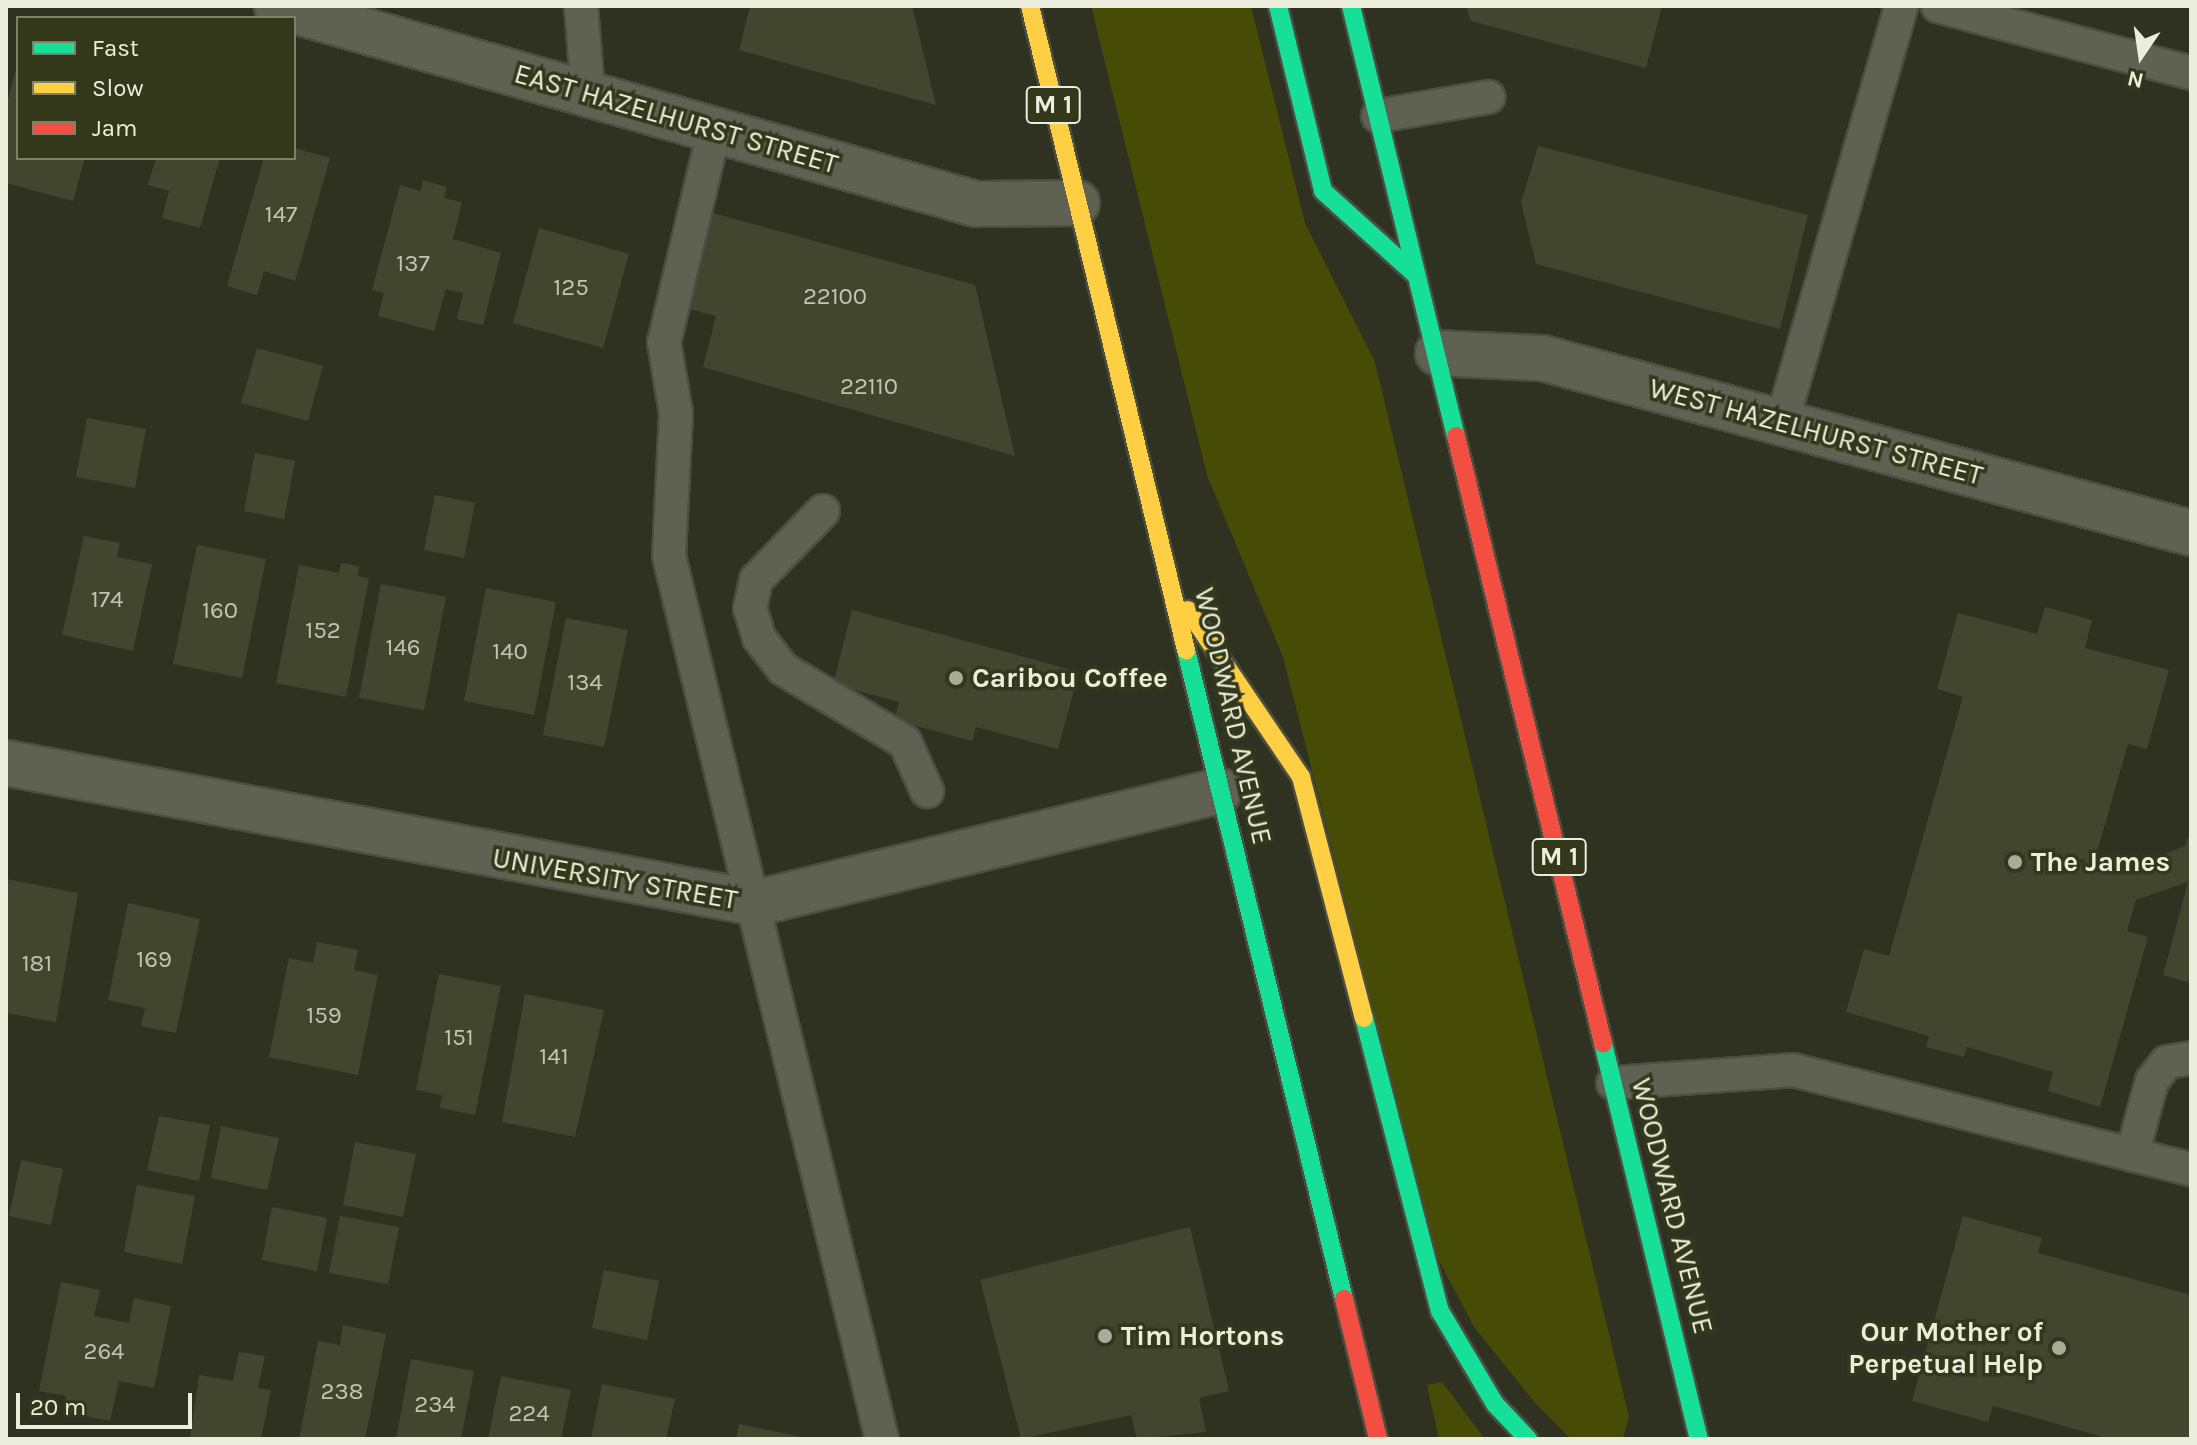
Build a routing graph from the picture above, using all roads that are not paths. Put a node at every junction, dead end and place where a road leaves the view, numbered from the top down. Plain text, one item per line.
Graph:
1 (277, 6) edge
2 (581, 6) edge
3 (1030, 6) edge
4 (1278, 6) edge
5 (1351, 6) edge
6 (1901, 6) edge
7 (1938, 6) edge
8 (2191, 73) edge
9 (588, 93) junction
10 (1488, 97) dead end
11 (1378, 116) junction
12 (714, 131) junction
13 (1077, 203) junction
14 (1416, 275) junction
15 (1438, 353) junction
16 (1782, 422) junction
17 (823, 511) dead end
18 (2191, 533) edge
19 (1175, 592) junction
20 (6, 763) edge
21 (927, 791) dead end
22 (1220, 791) junction
23 (756, 903) junction
24 (2191, 1058) edge
25 (1613, 1083) junction
26 (2132, 1155) junction
27 (2191, 1169) edge
28 (882, 1439) edge
29 (1378, 1439) edge
30 (1528, 1439) edge
31 (1699, 1439) edge

1 - 9 street, EAST HAZELHURST STREET
2 - 9 lane
3 - 13 main road, WOODWARD AVENUE / M 1
4 - 14 main road
5 - 11 main road, WOODWARD AVENUE / M 1
6 - 16 lane
7 - 8 lane
9 - 12 street, EAST HAZELHURST STREET
10 - 11 lane
11 - 14 main road, WOODWARD AVENUE / M 1
12 - 13 street, EAST HAZELHURST STREET
12 - 23 lane
13 - 19 main road, WOODWARD AVENUE / M 1
14 - 15 main road, WOODWARD AVENUE / M 1
15 - 16 street, WEST HAZELHURST STREET
15 - 25 main road, WOODWARD AVENUE / M 1
16 - 18 street, WEST HAZELHURST STREET
17 - 21 lane
19 - 22 main road, WOODWARD AVENUE / M 1
19 - 30 main road
20 - 23 street, UNIVERSITY STREET
22 - 23 street, UNIVERSITY STREET
22 - 29 main road, WOODWARD AVENUE / M 1
23 - 28 lane
24 - 26 lane
25 - 26 lane
25 - 31 main road, WOODWARD AVENUE / M 1
26 - 27 lane

